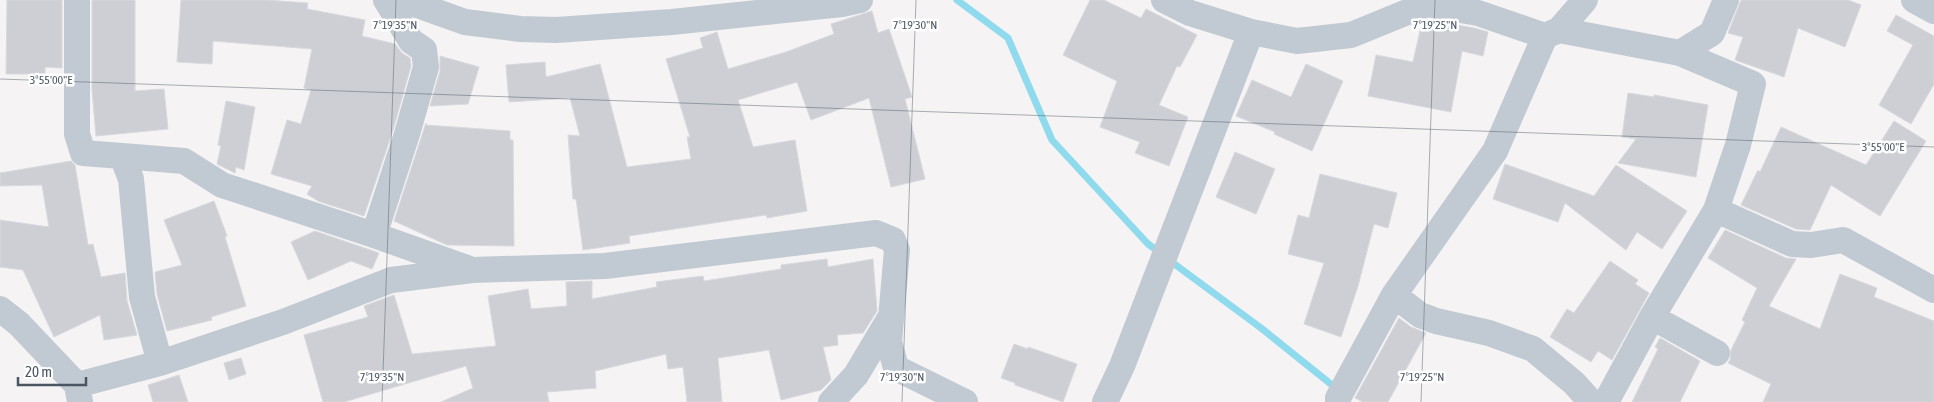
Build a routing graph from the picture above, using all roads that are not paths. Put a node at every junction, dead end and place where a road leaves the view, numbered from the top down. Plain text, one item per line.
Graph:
1 (77, 0) edge
2 (386, 0) edge
3 (403, 0) edge
4 (860, 0) edge
5 (1164, 0) edge
6 (1585, 0) edge
7 (1726, 0) edge
8 (1914, 0) edge
9 (1187, 6) edge
10 (1389, 8) edge
11 (1934, 11) edge
12 (461, 13) edge
13 (1251, 32) junction
14 (1552, 33) junction
15 (1712, 33) junction
16 (411, 41) junction
17 (1680, 53) junction
18 (1723, 72) junction
19 (122, 156) junction
20 (1716, 210) junction
21 (374, 235) junction
22 (472, 270) junction
23 (1934, 290) edge
24 (1394, 295) junction
25 (0, 309) edge
26 (1652, 317) junction
27 (891, 318) junction
28 (1717, 353) dead end
29 (160, 363) junction
30 (896, 368) junction
31 (856, 375) junction
32 (78, 394) edge
33 (831, 402) edge
34 (965, 402) edge
35 (1105, 402) edge
36 (1338, 402) edge
37 (1591, 402) edge
38 (1606, 402) edge

1 - 19 street
2 - 16 street
3 - 12 street
4 - 12 street
5 - 9 street
6 - 14 street
7 - 15 street
8 - 11 street
9 - 13 street
10 - 13 street
10 - 14 street
12 - 16 street
13 - 35 street
14 - 17 street
14 - 24 street
15 - 17 street
15 - 18 street
16 - 21 street
17 - 18 street
18 - 20 street
19 - 21 street
19 - 29 street
20 - 23 street
20 - 26 street
21 - 22 street
22 - 27 street
22 - 29 street
24 - 36 street
24 - 37 street
25 - 32 street
26 - 28 street
26 - 38 street
27 - 30 street
27 - 31 street
29 - 32 street
30 - 31 street
30 - 34 street
31 - 33 street

